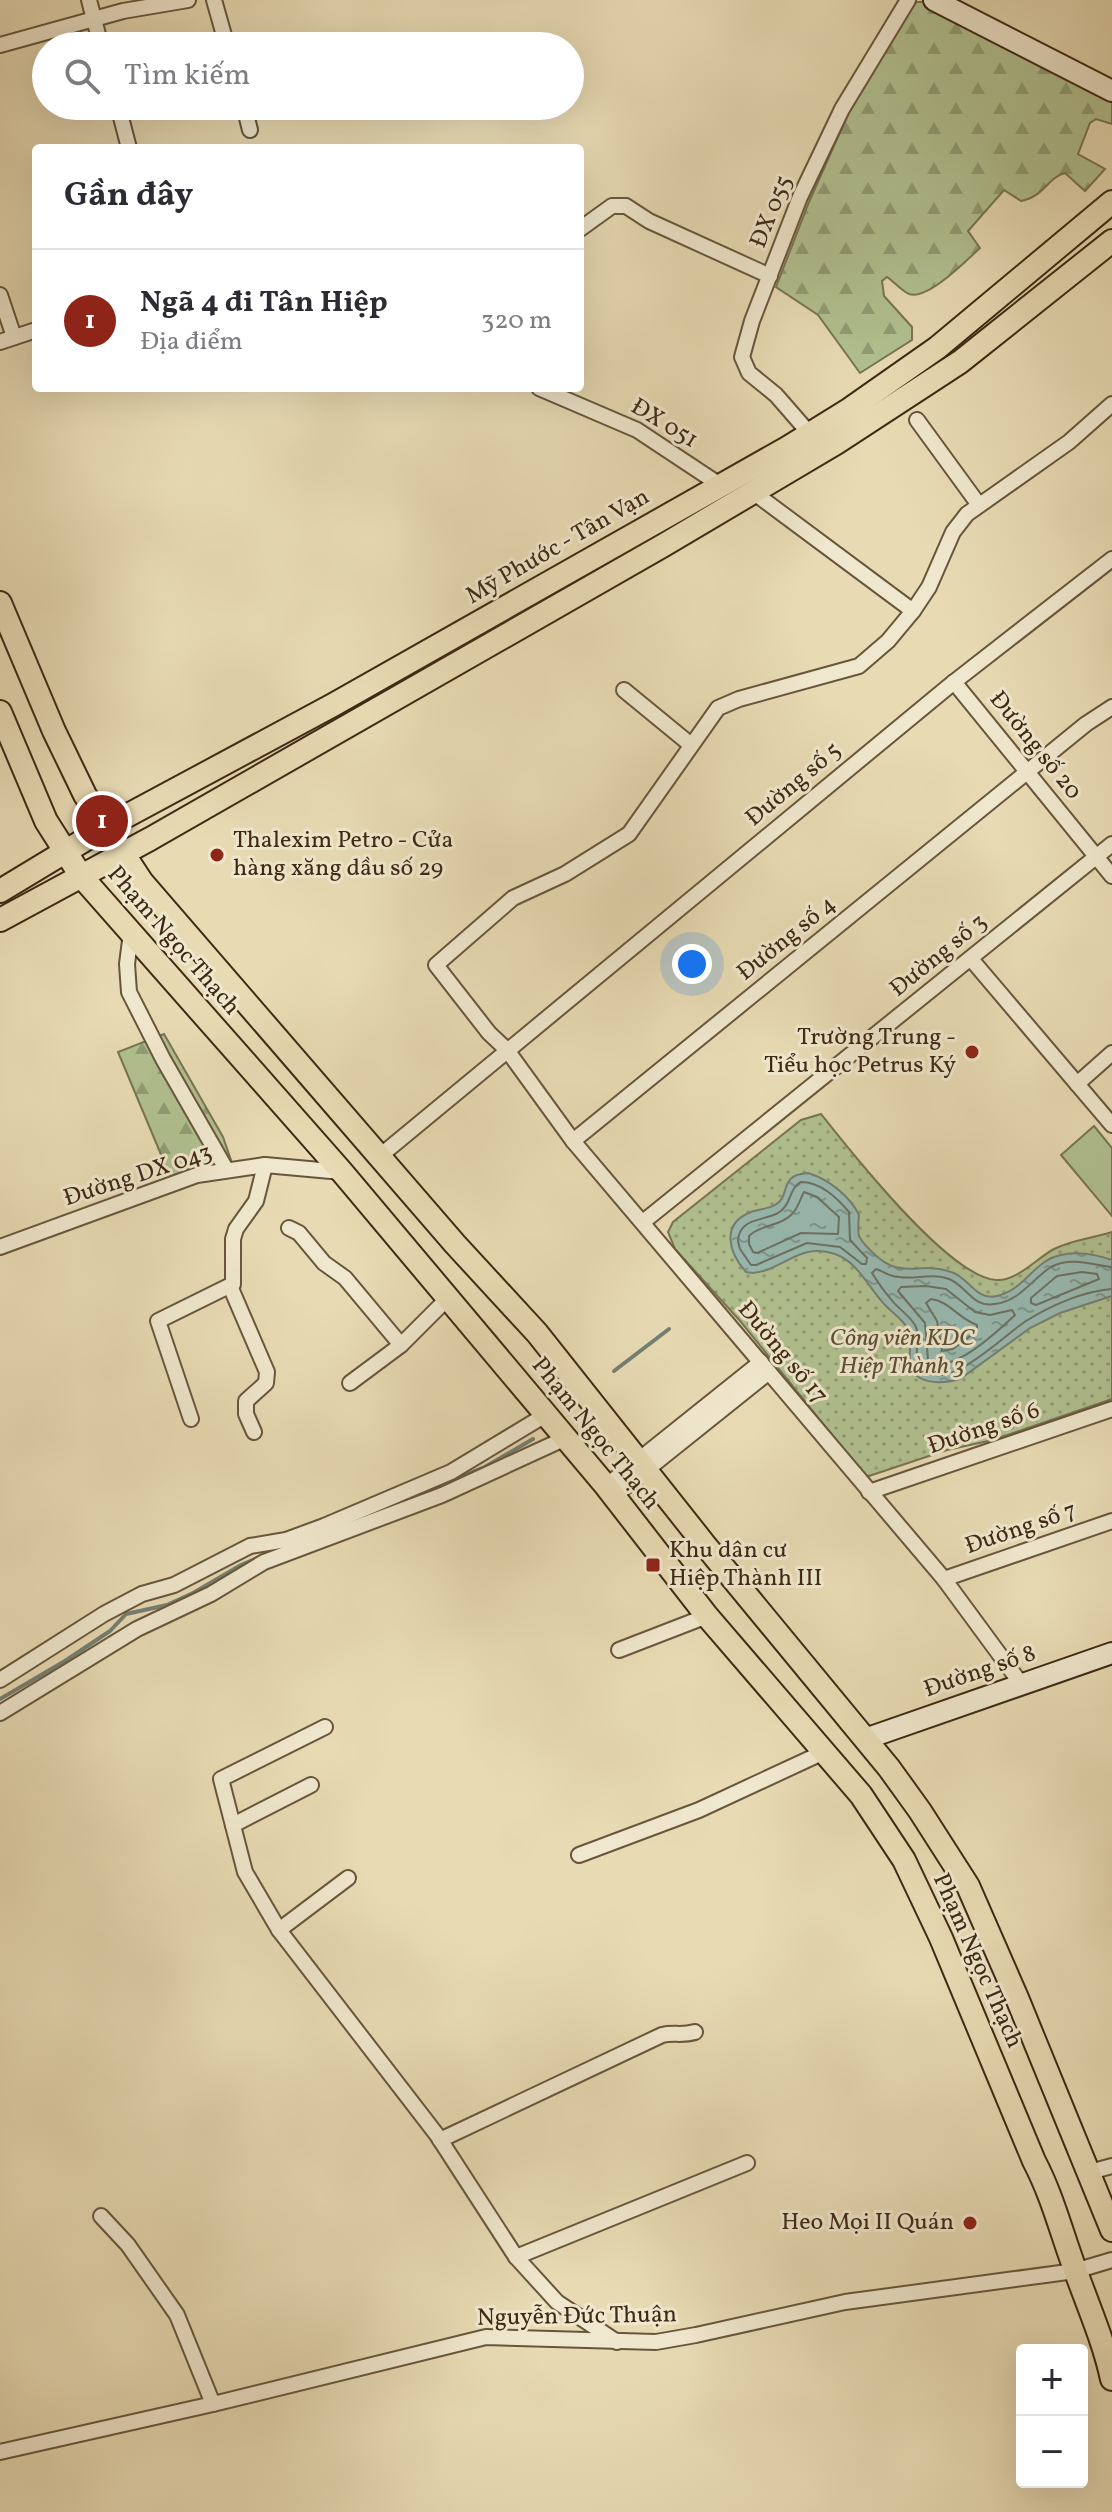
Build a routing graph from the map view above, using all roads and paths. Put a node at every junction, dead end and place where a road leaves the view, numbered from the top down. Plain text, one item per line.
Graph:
1 (89, 0) edge
2 (188, 0) edge
3 (214, 0) edge
4 (908, 0) edge
5 (934, 0) edge
6 (94, 19) junction
7 (47, 32) edge
8 (97, 32) edge
9 (223, 32) edge
10 (32, 36) edge
11 (0, 45) edge
12 (1112, 91) edge
13 (122, 120) edge
14 (248, 120) edge
15 (250, 130) dead end
16 (128, 144) edge
17 (1112, 202) edge
18 (584, 226) edge
19 (1112, 241) edge
20 (770, 276) junction
21 (0, 295) edge
22 (32, 331) edge
23 (7, 340) edge
24 (548, 392) edge
25 (1112, 404) edge
26 (917, 420) dead end
27 (810, 434) junction
28 (720, 485) junction
29 (753, 492) junction
30 (979, 505) junction
31 (1112, 559) edge
32 (1105, 569) edge
33 (1, 610) edge
34 (913, 611) junction
35 (954, 682) junction
36 (624, 690) dead end
37 (1112, 707) edge
38 (0, 712) edge
39 (691, 745) junction
40 (1028, 772) junction
41 (106, 827) junction
42 (1112, 844) edge
43 (66, 853) junction
44 (122, 855) junction
45 (1096, 856) junction
46 (81, 876) junction
47 (1112, 876) edge
48 (0, 891) edge
49 (0, 920) edge
50 (131, 933) junction
51 (971, 959) junction
52 (507, 1050) junction
53 (1112, 1053) edge
54 (1077, 1084) junction
55 (1112, 1125) edge
56 (573, 1141) junction
57 (380, 1156) junction
58 (265, 1165) junction
59 (226, 1169) junction
60 (342, 1172) junction
61 (643, 1222) junction
62 (289, 1228) dead end
63 (0, 1247) edge
64 (230, 1286) junction
65 (447, 1299) junction
66 (401, 1345) junction
67 (765, 1367) junction
68 (350, 1383) dead end
69 (1112, 1409) edge
70 (547, 1414) junction
71 (191, 1419) dead end
72 (254, 1432) dead end
73 (566, 1438) junction
74 (643, 1465) junction
75 (610, 1491) junction
76 (869, 1492) junction
77 (1112, 1521) edge
78 (944, 1579) junction
79 (707, 1616) junction
80 (619, 1650) dead end
81 (1112, 1653) edge
82 (0, 1680) edge
83 (1022, 1685) junction
84 (0, 1713) edge
85 (325, 1727) dead end
86 (865, 1739) junction
87 (824, 1752) junction
88 (311, 1785) dead end
89 (233, 1825) junction
90 (579, 1855) dead end
91 (348, 1878) dead end
92 (279, 1930) junction
93 (695, 2032) dead end
94 (440, 2140) junction
95 (747, 2163) dead end
96 (1112, 2166) edge
97 (1090, 2172) junction
98 (101, 2216) dead end
99 (1112, 2230) edge
100 (516, 2257) junction
101 (1112, 2260) edge
102 (1075, 2271) junction
103 (617, 2342) junction
104 (1112, 2379) edge
105 (213, 2404) junction
106 (0, 2452) edge

1 - 6 street
2 - 6 street
3 - 9 street
4 - 20 street, ĐX 055
5 - 12 street
6 - 7 street
6 - 8 street
10 - 11 street
13 - 16 street
14 - 15 street
17 - 27 main road, Mỹ Phước - Tân Vạn
18 - 20 street
19 - 29 main road, Mỹ Phước - Tân Vạn
20 - 27 street, ĐX 055
21 - 23 street
22 - 23 street
24 - 28 street, ĐX 051
25 - 30 street
26 - 30 street
27 - 28 main road, Mỹ Phước - Tân Vạn
28 - 41 main road, Mỹ Phước - Tân Vạn
29 - 34 street
29 - 44 main road, Mỹ Phước - Tân Vạn
30 - 34 street
31 - 32 street, Đường số 5
32 - 35 street, Đường số 5
33 - 41 main road, Phạm Ngọc Thạch
34 - 39 street
35 - 40 street, Đường số 20
35 - 52 street, Đường số 5
36 - 39 street
37 - 40 street, Đường số 4
38 - 43 main road, Phạm Ngọc Thạch
39 - 52 street, Đường số 17
40 - 45 street, Đường số 20
40 - 56 street, Đường số 4
41 - 43 main road, Mỹ Phước - Tân Vạn
41 - 44 main road, Phạm Ngọc Thạch
42 - 45 street, Đường số 3
43 - 46 main road, Phạm Ngọc Thạch
43 - 48 main road, Mỹ Phước - Tân Vạn
44 - 46 main road, Mỹ Phước - Tân Vạn
44 - 57 main road, Phạm Ngọc Thạch
45 - 47 street, Đường số 20
45 - 51 street, Đường số 3
46 - 49 main road, Mỹ Phước - Tân Vạn
46 - 50 main road, Phạm Ngọc Thạch
50 - 59 street
50 - 60 main road, Phạm Ngọc Thạch
51 - 54 street
51 - 61 street, Đường số 3
52 - 56 street, Đường số 17
52 - 57 street, Đường số 5
53 - 54 street
54 - 55 street
56 - 61 street, Đường số 17
57 - 74 main road, Phạm Ngọc Thạch
58 - 59 street, Đường DX 043
58 - 60 street, Đường DX 043
58 - 64 street
59 - 63 street, Đường DX 043
60 - 65 main road, Phạm Ngọc Thạch
61 - 67 street, Đường số 17
62 - 66 street
64 - 71 street
64 - 72 street
65 - 66 street
65 - 70 main road, Phạm Ngọc Thạch
66 - 68 street
67 - 74 street
67 - 76 street, Đường số 17
69 - 76 street, Đường số 6
70 - 73 main road, Phạm Ngọc Thạch
70 - 82 street
73 - 75 main road, Phạm Ngọc Thạch
73 - 84 street
74 - 75 street
74 - 86 main road, Phạm Ngọc Thạch
75 - 79 main road, Phạm Ngọc Thạch
76 - 78 street, Đường số 17
77 - 78 street, Đường số 7
78 - 83 street, Đường số 17
79 - 80 street
79 - 87 main road, Phạm Ngọc Thạch
81 - 83 street, Đường số 8
83 - 86 street, Đường số 8
85 - 89 street
86 - 97 main road, Phạm Ngọc Thạch
87 - 90 street
87 - 102 main road, Phạm Ngọc Thạch
88 - 89 street
89 - 92 street
91 - 92 street
92 - 94 street
93 - 94 street
94 - 100 street
95 - 100 street
96 - 97 street
97 - 99 main road, Phạm Ngọc Thạch
98 - 105 street
100 - 103 street
101 - 102 street, Nguyễn Đức Thuận
102 - 103 street, Nguyễn Đức Thuận
102 - 104 main road, Phạm Ngọc Thạch
103 - 105 street, Nguyễn Đức Thuận
105 - 106 street, Nguyễn Đức Thuận

